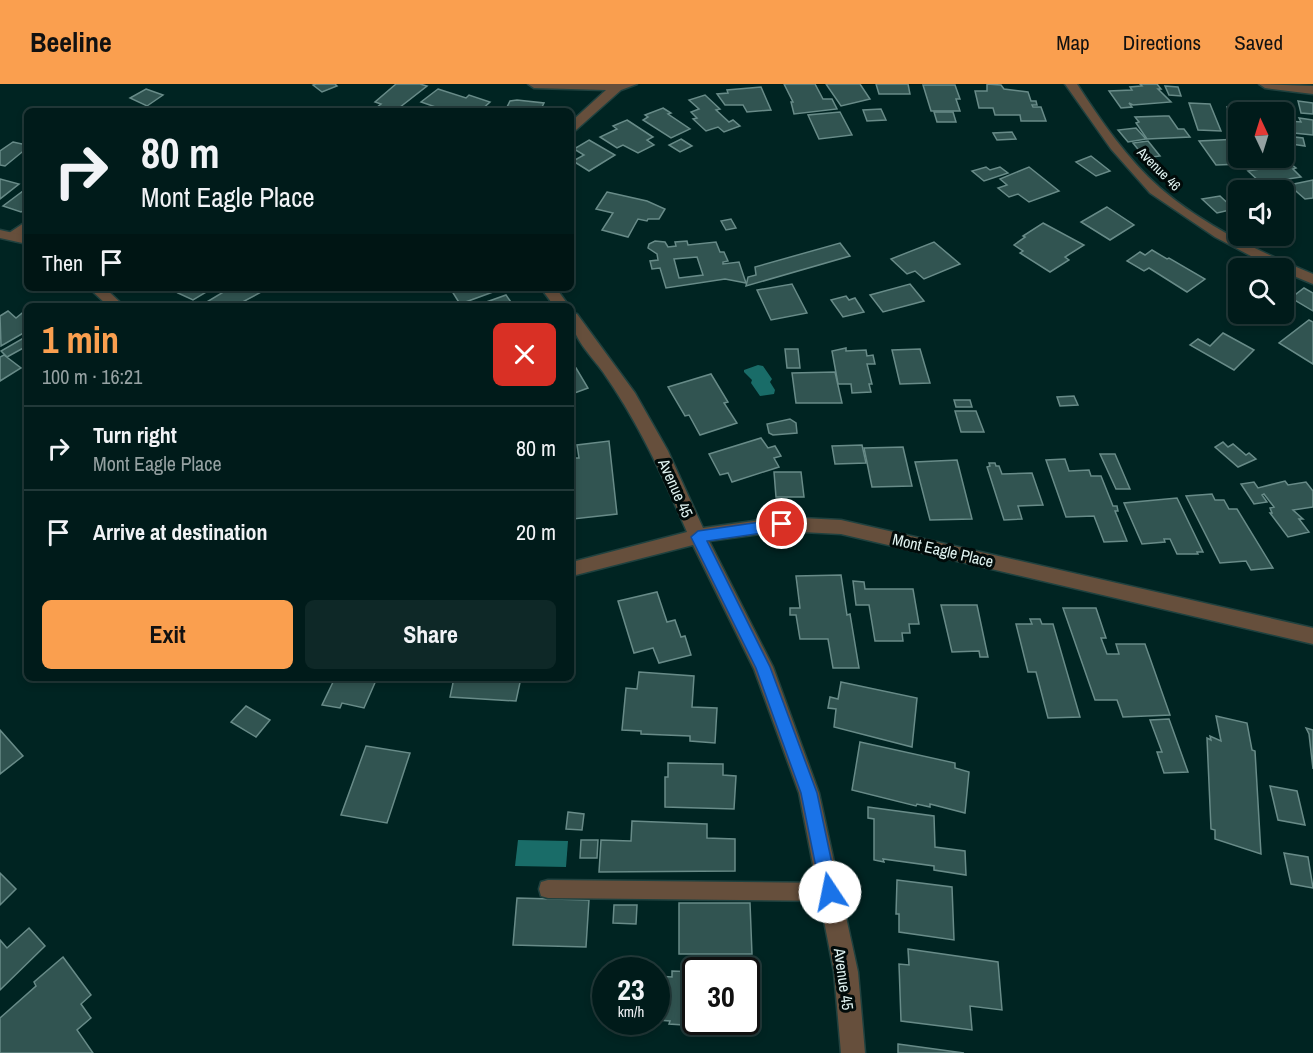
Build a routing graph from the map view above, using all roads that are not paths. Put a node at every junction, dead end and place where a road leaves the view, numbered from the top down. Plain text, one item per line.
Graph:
1 (534, 84) edge
2 (631, 84) edge
3 (1071, 84) edge
4 (1265, 84) edge
5 (617, 87) junction
6 (1313, 90) edge
7 (574, 124) edge
8 (24, 226) edge
9 (6, 235) edge
10 (24, 239) edge
11 (1313, 279) edge
12 (100, 291) edge
13 (550, 291) edge
14 (114, 303) edge
15 (560, 303) edge
16 (574, 321) edge
17 (698, 537) junction
18 (574, 568) edge
19 (1313, 636) edge
20 (548, 889) dead end
21 (830, 892) junction
22 (853, 1053) edge

1 - 5 street
2 - 5 street
3 - 11 street, Avenue 46
4 - 6 street
5 - 7 street
8 - 9 lane
9 - 10 street
12 - 14 street
13 - 15 street
16 - 17 street, Avenue 45
17 - 18 street, Mont Eagle Place
17 - 19 street, Mont Eagle Place
17 - 21 street, Avenue 45
20 - 21 lane
21 - 22 street, Avenue 45

